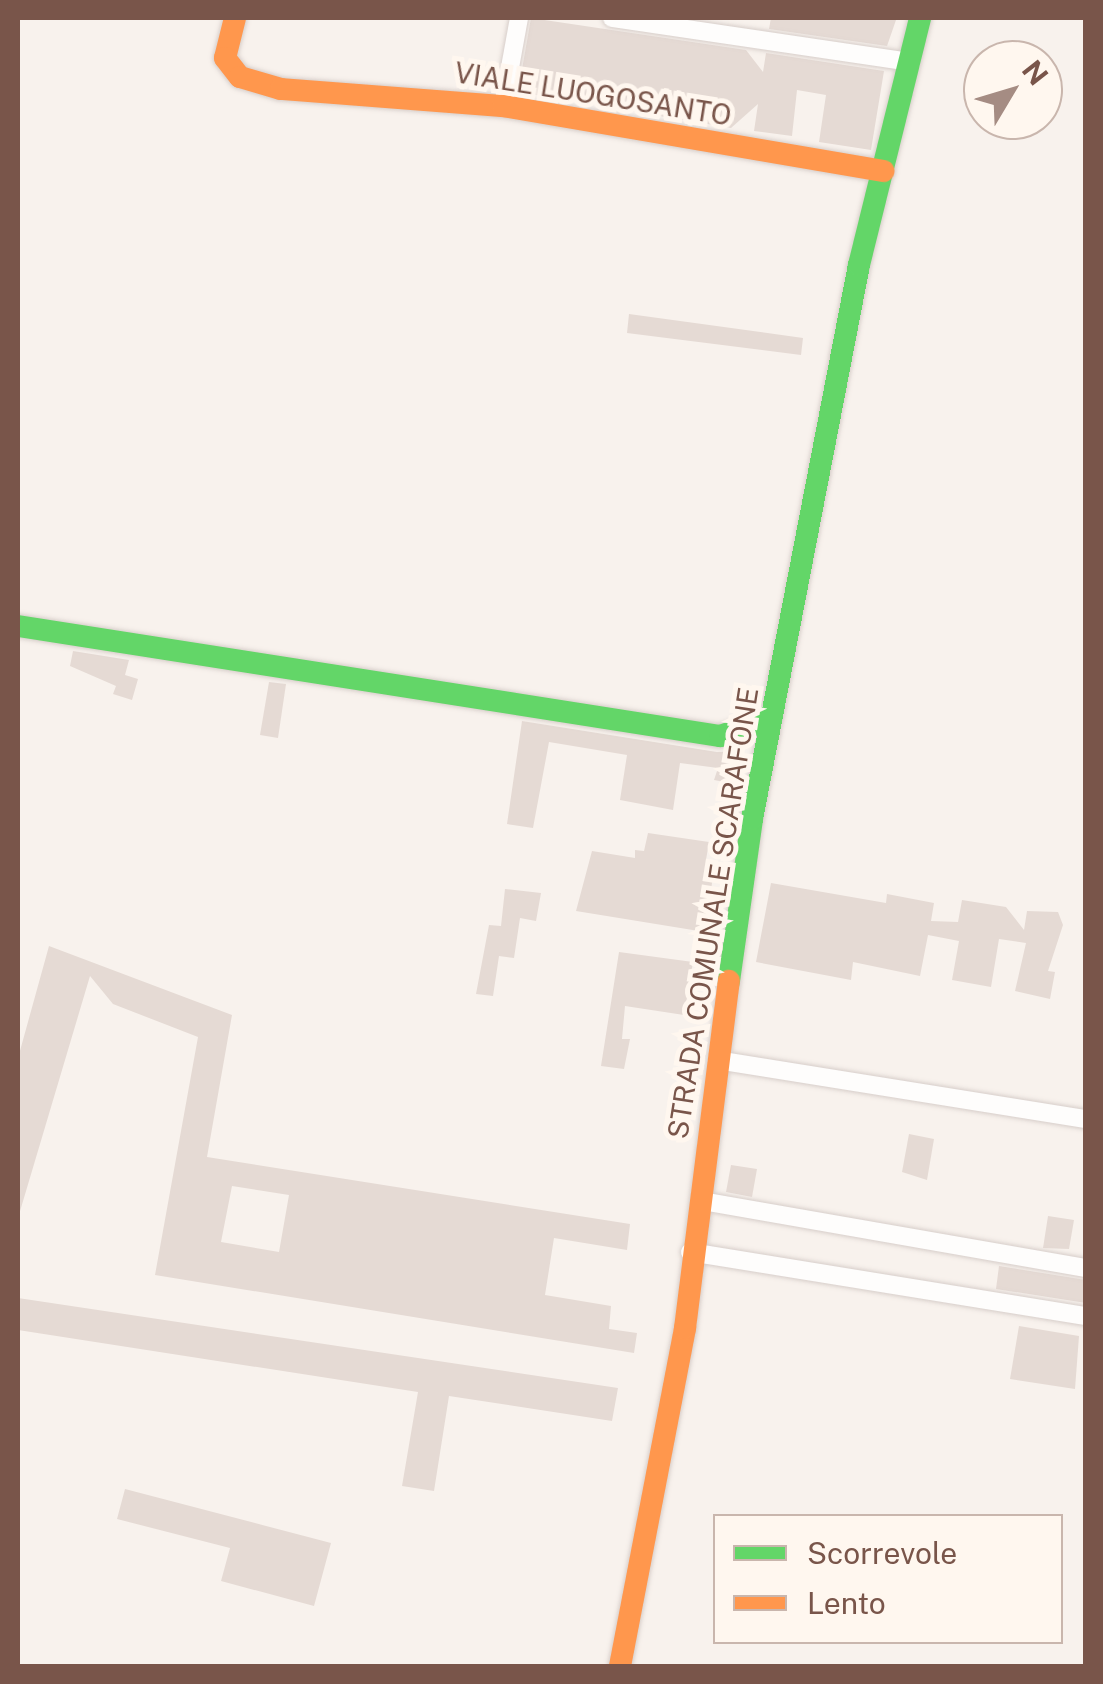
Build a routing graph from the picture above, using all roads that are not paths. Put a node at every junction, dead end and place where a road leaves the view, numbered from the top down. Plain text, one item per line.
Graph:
1 (235, 18) edge
2 (519, 18) edge
3 (612, 18) edge
4 (920, 18) edge
5 (683, 22) edge
6 (911, 62) junction
7 (503, 106) junction
8 (883, 171) junction
9 (18, 626) edge
10 (771, 720) junction
11 (718, 1060) junction
12 (1086, 1120) edge
13 (702, 1201) junction
14 (690, 1252) junction
15 (1086, 1268) edge
16 (1086, 1316) edge
17 (620, 1666) edge

1 - 7 street, VIALE LUOGOSANTO
2 - 7 street
3 - 5 street
4 - 6 street, STRADA COMUNALE SCARAFONE
5 - 6 street
6 - 8 street, STRADA COMUNALE SCARAFONE
7 - 8 street, VIALE LUOGOSANTO
8 - 10 street, STRADA COMUNALE SCARAFONE
9 - 10 street
10 - 11 street, STRADA COMUNALE SCARAFONE
11 - 12 street
11 - 13 street, STRADA COMUNALE SCARAFONE
13 - 14 street, STRADA COMUNALE SCARAFONE
13 - 15 street
14 - 16 street
14 - 17 street, STRADA COMUNALE SCARAFONE

